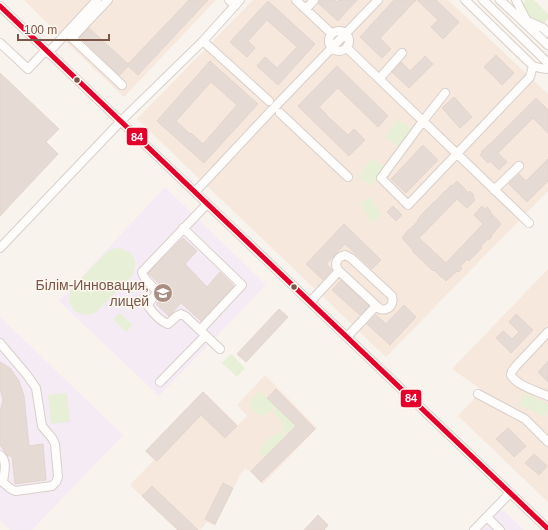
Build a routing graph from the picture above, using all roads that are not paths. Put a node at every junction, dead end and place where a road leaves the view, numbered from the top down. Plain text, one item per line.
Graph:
1 (98, 0) edge
2 (108, 0) edge
3 (296, 0) edge
4 (314, 0) edge
5 (378, 0) edge
6 (465, 0) edge
7 (483, 0) edge
8 (494, 0) edge
9 (500, 0) edge
10 (516, 0) edge
11 (235, 2) edge
12 (0, 6) edge
13 (306, 9) junction
14 (517, 16) junction
15 (527, 20) junction
16 (531, 29) junction
17 (347, 33) junction
18 (332, 34) junction
19 (548, 34) edge
20 (203, 41) junction
21 (0, 43) edge
22 (548, 46) edge
23 (332, 48) junction
24 (347, 48) junction
25 (47, 51) junction
26 (402, 52) dead end
27 (548, 63) edge
28 (533, 66) junction
29 (548, 69) edge
30 (378, 79) junction
31 (122, 85) dead end
32 (445, 93) dead end
33 (269, 101) junction
34 (281, 101) junction
35 (269, 113) junction
36 (280, 113) junction
37 (423, 121) junction
38 (120, 122) junction
39 (457, 154) junction
40 (519, 166) dead end
41 (348, 177) dead end
42 (494, 190) junction
43 (195, 192) junction
44 (207, 204) junction
45 (529, 223) dead end
46 (183, 228) junction
47 (0, 248) edge
48 (339, 271) junction
49 (310, 302) junction
50 (376, 306) junction
51 (548, 332) edge
52 (203, 333) junction
53 (347, 337) junction
54 (0, 343) edge
55 (220, 349) dead end
56 (160, 382) dead end
57 (478, 394) dead end
58 (548, 396) edge
59 (548, 442) edge
60 (0, 455) edge
61 (2, 481) edge
62 (510, 493) junction
63 (487, 517) junction
64 (548, 529) edge
65 (474, 530) edge
66 (500, 530) edge

1 - 25 street
2 - 31 street
3 - 13 street
4 - 13 street
5 - 17 street
6 - 28 street
7 - 27 street
8 - 16 street
9 - 14 street
10 - 15 street
11 - 20 street
12 - 25 street
13 - 18 street
14 - 15 street
14 - 16 street
15 - 16 street
15 - 19 street
16 - 22 street
17 - 18 street
17 - 23 street
17 - 24 street
18 - 23 street
20 - 33 street
20 - 38 street
21 - 25 street
23 - 24 street
23 - 34 street
24 - 30 street
25 - 38 street
26 - 30 street
28 - 29 street
28 - 39 street
30 - 37 street
32 - 37 street
33 - 34 street
33 - 35 street
34 - 35 street
34 - 36 street
35 - 36 street
35 - 43 street
36 - 41 street
37 - 39 street
37 - 39 street
38 - 43 street
38 - 47 street
39 - 42 street
40 - 42 street
42 - 45 street
43 - 44 street
44 - 46 street
44 - 49 street
46 - 52 street
46 - 52 street
48 - 49 street
48 - 50 street
48 - 50 street
49 - 53 street
50 - 53 street
51 - 58 street
52 - 55 street
52 - 56 street
53 - 62 street
54 - 61 street
57 - 59 street
60 - 61 street
62 - 63 street
62 - 64 street
63 - 65 street
63 - 66 street

